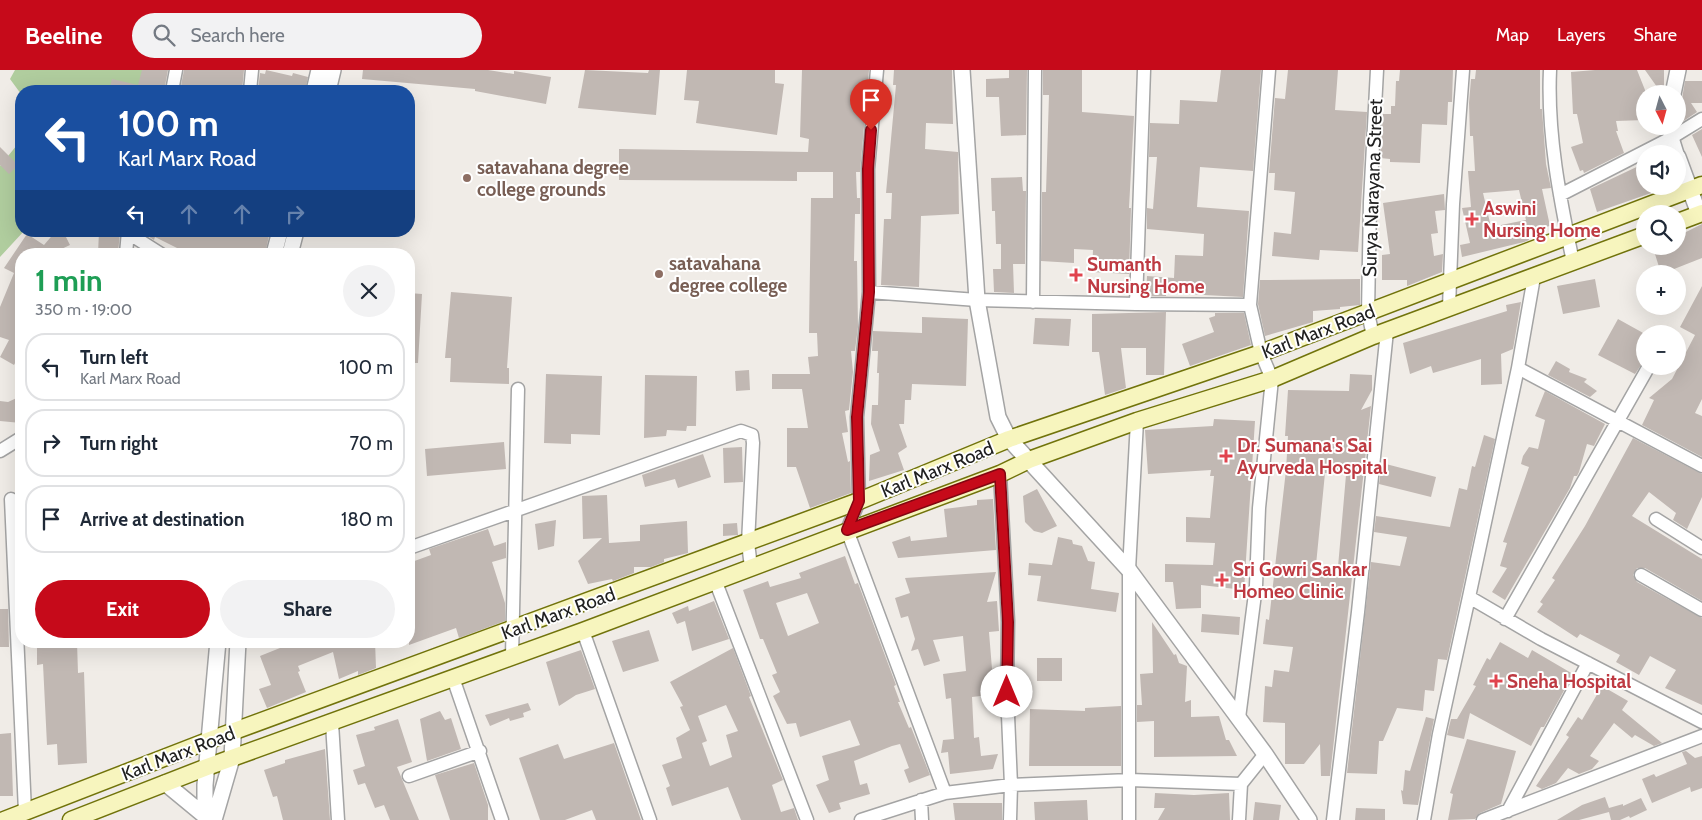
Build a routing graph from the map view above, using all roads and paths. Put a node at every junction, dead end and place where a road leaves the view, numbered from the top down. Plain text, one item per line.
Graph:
1 (176, 70) edge
2 (252, 70) edge
3 (319, 70) edge
4 (333, 70) edge
5 (876, 70) edge
6 (962, 70) edge
7 (1034, 70) edge
8 (1144, 70) edge
9 (1269, 70) edge
10 (1377, 70) edge
11 (1463, 70) edge
12 (1550, 70) edge
13 (1678, 70) edge
14 (173, 85) edge
15 (251, 85) edge
16 (315, 85) edge
17 (329, 85) edge
18 (1675, 85) edge
19 (1702, 120) edge
20 (1686, 126) edge
21 (1666, 135) edge
22 (1686, 171) edge
23 (1695, 187) edge
24 (1560, 195) junction
25 (1700, 213) edge
26 (1686, 219) edge
27 (136, 237) edge
28 (1568, 237) junction
29 (1636, 238) edge
30 (152, 248) edge
31 (1573, 262) junction
32 (1534, 277) junction
33 (1449, 281) junction
34 (869, 292) junction
35 (977, 300) junction
36 (1033, 302) junction
37 (1136, 304) junction
38 (1250, 304) junction
39 (1449, 308) junction
40 (1368, 313) junction
41 (1380, 334) junction
42 (1261, 353) junction
43 (1518, 368) junction
44 (1644, 375) edge
45 (1272, 379) junction
46 (518, 389) dead end
47 (1138, 421) junction
48 (1618, 421) junction
49 (1009, 440) junction
50 (15, 442) edge
51 (0, 451) edge
52 (1029, 460) junction
53 (1702, 466) edge
54 (1000, 474) junction
55 (11, 499) dead end
56 (859, 501) junction
57 (516, 511) junction
58 (1656, 519) dead end
59 (847, 530) junction
60 (748, 543) junction
61 (415, 546) edge
62 (1702, 548) edge
63 (751, 567) junction
64 (1129, 570) junction
65 (1641, 575) dead end
66 (716, 580) junction
67 (15, 588) edge
68 (1469, 597) junction
69 (1702, 610) edge
70 (1505, 619) junction
71 (512, 630) junction
72 (583, 631) junction
73 (18, 648) edge
74 (217, 648) edge
75 (238, 648) edge
76 (512, 656) junction
77 (1588, 663) junction
78 (453, 678) junction
79 (1239, 718) junction
80 (1702, 722) edge
81 (332, 723) junction
82 (234, 731) junction
83 (1702, 736) edge
84 (210, 740) junction
85 (480, 751) junction
86 (1265, 754) junction
87 (232, 758) junction
88 (207, 767) junction
89 (409, 776) dead end
90 (1130, 780) junction
91 (165, 783) junction
92 (1241, 784) junction
93 (1011, 785) junction
94 (945, 793) junction
95 (921, 800) junction
96 (1508, 811) junction
97 (25, 812) junction
98 (208, 819) edge
99 (4, 820) edge
100 (71, 820) edge
101 (338, 820) edge
102 (502, 820) edge
103 (650, 820) edge
104 (806, 820) edge
105 (860, 820) edge
106 (922, 820) edge
107 (1010, 820) edge
108 (1129, 820) edge
109 (1239, 820) edge
110 (1309, 820) edge
111 (1334, 820) edge
112 (1424, 820) edge
113 (1482, 820) edge

1 - 14 street
2 - 15 street
3 - 16 street
4 - 17 street
5 - 34 street
6 - 35 street
7 - 36 street
8 - 37 street
9 - 38 street
10 - 40 street, Surya Narayana Street
11 - 33 street
12 - 24 street
13 - 18 street
19 - 20 street
21 - 24 street
22 - 23 street
23 - 25 street
23 - 28 main road, Karl Marx Road
24 - 28 street
25 - 26 main road
27 - 30 street
28 - 31 street
28 - 33 main road, Karl Marx Road
29 - 31 main road, Karl Marx Road
31 - 32 main road, Karl Marx Road
32 - 39 main road, Karl Marx Road
32 - 43 street
33 - 39 street
33 - 40 main road, Karl Marx Road
34 - 35 street
34 - 56 street
35 - 36 street
35 - 49 street
36 - 37 street
37 - 38 street
38 - 42 street
39 - 41 main road, Karl Marx Road
40 - 41 street, Surya Narayana Street
40 - 42 main road, Karl Marx Road
41 - 45 main road, Karl Marx Road
41 - 111 street, Surya Narayana Street
42 - 45 street
42 - 49 main road, Karl Marx Road
43 - 48 street
43 - 68 street
44 - 48 street
45 - 47 main road, Karl Marx Road
45 - 79 street
46 - 57 street
47 - 52 main road, Karl Marx Road
47 - 64 street
48 - 53 street
48 - 70 street
49 - 52 street
49 - 56 main road, Karl Marx Road
50 - 51 street
52 - 54 main road, Karl Marx Road
52 - 64 street
54 - 59 main road, Karl Marx Road
54 - 93 street
55 - 67 street
56 - 59 street
56 - 60 main road, Karl Marx Road
57 - 60 street
57 - 61 street
57 - 71 street
58 - 62 street
59 - 63 main road, Karl Marx Road
59 - 94 street
60 - 63 street
60 - 71 main road, Karl Marx Road
63 - 66 main road, Karl Marx Road
64 - 79 street
64 - 90 street
65 - 69 street
66 - 72 main road, Karl Marx Road
66 - 104 street
68 - 70 street
68 - 112 street
70 - 77 street
71 - 76 street
71 - 82 main road, Karl Marx Road
72 - 76 main road, Karl Marx Road
72 - 103 street
73 - 97 street
74 - 84 street
75 - 82 street
76 - 78 main road, Karl Marx Road
77 - 80 street
77 - 96 street
78 - 81 main road, Karl Marx Road
78 - 85 street
79 - 86 street
81 - 87 main road, Karl Marx Road
81 - 101 street
82 - 84 main road, Karl Marx Road
82 - 87 street
83 - 96 street
84 - 88 street
84 - 97 main road, Karl Marx Road
85 - 89 street
85 - 102 street
86 - 92 street
86 - 110 street
87 - 88 main road, Karl Marx Road
87 - 98 street
88 - 91 main road, Karl Marx Road
88 - 98 street
90 - 92 street
90 - 93 street
90 - 108 street
91 - 98 street
91 - 100 main road, Karl Marx Road
92 - 109 street
93 - 94 street
93 - 107 street
94 - 95 street
95 - 105 street
95 - 106 street
96 - 113 street
97 - 99 main road, Karl Marx Road

